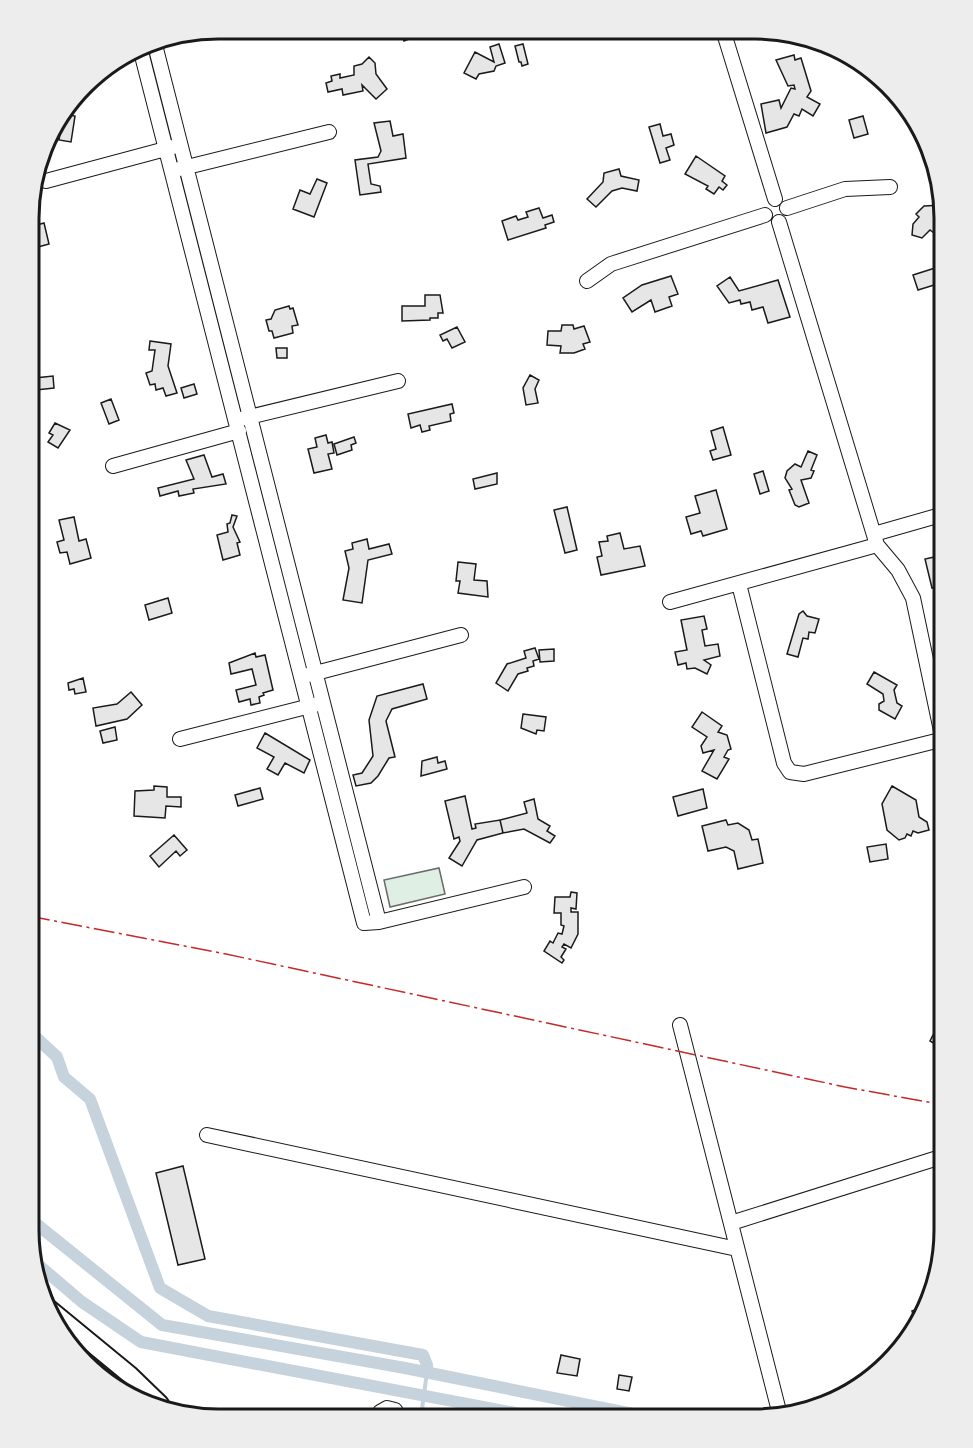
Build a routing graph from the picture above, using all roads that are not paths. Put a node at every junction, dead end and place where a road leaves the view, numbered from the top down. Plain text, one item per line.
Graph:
1 (726, 39) edge
2 (156, 50) edge
3 (142, 56) edge
4 (329, 132) dead end
5 (181, 145) junction
6 (166, 149) junction
7 (186, 167) junction
8 (171, 171) junction
9 (46, 181) dead end
10 (890, 187) dead end
11 (775, 199) junction
12 (787, 208) junction
13 (765, 215) junction
14 (779, 222) junction
15 (588, 281) dead end
16 (398, 381) dead end
17 (242, 423) junction
18 (113, 466) dead end
19 (934, 518) edge
20 (876, 539) junction
21 (739, 584) junction
22 (670, 602) dead end
23 (461, 634) dead end
24 (309, 674) junction
25 (934, 694) edge
26 (317, 704) junction
27 (180, 739) dead end
28 (934, 742) edge
29 (524, 887) dead end
30 (379, 922) junction
31 (680, 1025) dead end
32 (207, 1135) dead end
33 (934, 1159) edge
34 (730, 1223) junction
35 (737, 1249) junction
36 (63, 1320) edge
37 (152, 1396) edge
38 (778, 1408) edge

1 - 11 street
2 - 5 street
3 - 6 street
4 - 7 street
5 - 6 street
5 - 7 street
6 - 8 street
6 - 9 street
7 - 8 street
7 - 17 street
8 - 17 street
10 - 12 street
11 - 12 street
11 - 13 street
12 - 14 street
13 - 14 street
13 - 15 street
14 - 20 street
16 - 17 street
17 - 18 street
17 - 24 street
19 - 20 street
20 - 21 street
20 - 25 street
21 - 22 street
21 - 28 street
23 - 24 street
24 - 26 street
26 - 27 street
26 - 30 street
26 - 30 street
29 - 30 street
31 - 34 street
32 - 35 street
33 - 34 street
34 - 35 street
35 - 38 street
36 - 37 main road

